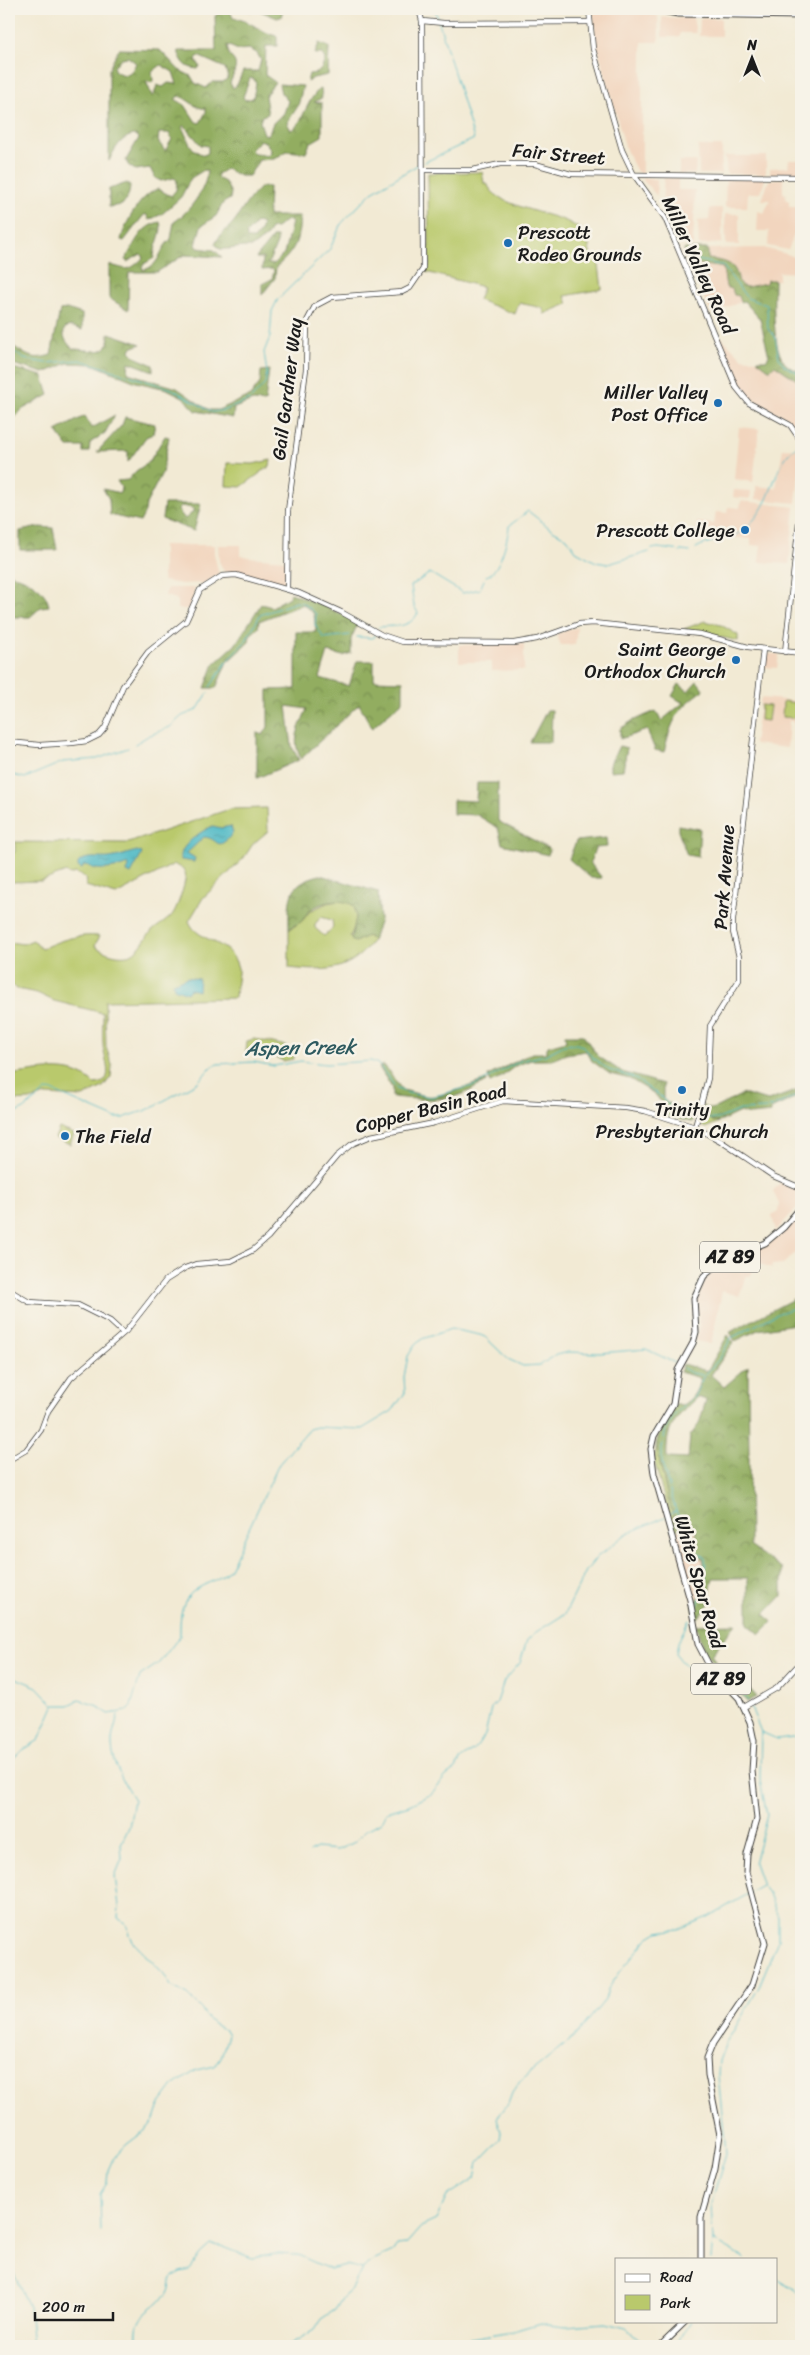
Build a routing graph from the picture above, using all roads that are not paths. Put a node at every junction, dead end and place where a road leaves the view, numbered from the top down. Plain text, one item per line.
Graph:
1 (419, 9) edge
2 (589, 9) edge
3 (653, 9) edge
4 (760, 9) edge
5 (769, 12) edge
6 (754, 14) junction
7 (801, 16) edge
8 (422, 21) junction
9 (589, 22) junction
10 (423, 170) junction
11 (634, 175) junction
12 (801, 177) edge
13 (801, 441) edge
14 (801, 503) edge
15 (287, 589) junction
16 (763, 649) junction
17 (785, 652) junction
18 (801, 654) edge
19 (9, 742) edge
20 (695, 1127) junction
21 (801, 1188) edge
22 (801, 1208) edge
23 (9, 1290) edge
24 (123, 1333) junction
25 (9, 1460) edge
26 (801, 1662) edge
27 (744, 1707) junction
28 (701, 2258) edge
29 (685, 2322) edge
30 (660, 2346) edge

1 - 8 street, Gail Gardner Way
2 - 9 street, Miller Valley Road
3 - 6 main road
4 - 6 main road
5 - 6 main road
5 - 7 main road
8 - 9 street
8 - 10 street, Gail Gardner Way
9 - 11 street, Miller Valley Road
10 - 11 street, Fair Street
10 - 15 street, Gail Gardner Way
11 - 12 street, Fair Street
11 - 13 street, Miller Valley Road
14 - 17 street
15 - 16 street
15 - 19 street
16 - 17 street
16 - 20 street, Park Avenue
17 - 18 street
20 - 21 street, Copper Basin Road
20 - 24 street, Copper Basin Road
22 - 27 main road, White Spar Road / AZ 89
23 - 24 street
24 - 25 street, Copper Basin Road
26 - 27 street
27 - 28 main road, White Spar Road / AZ 89
29 - 30 main road

